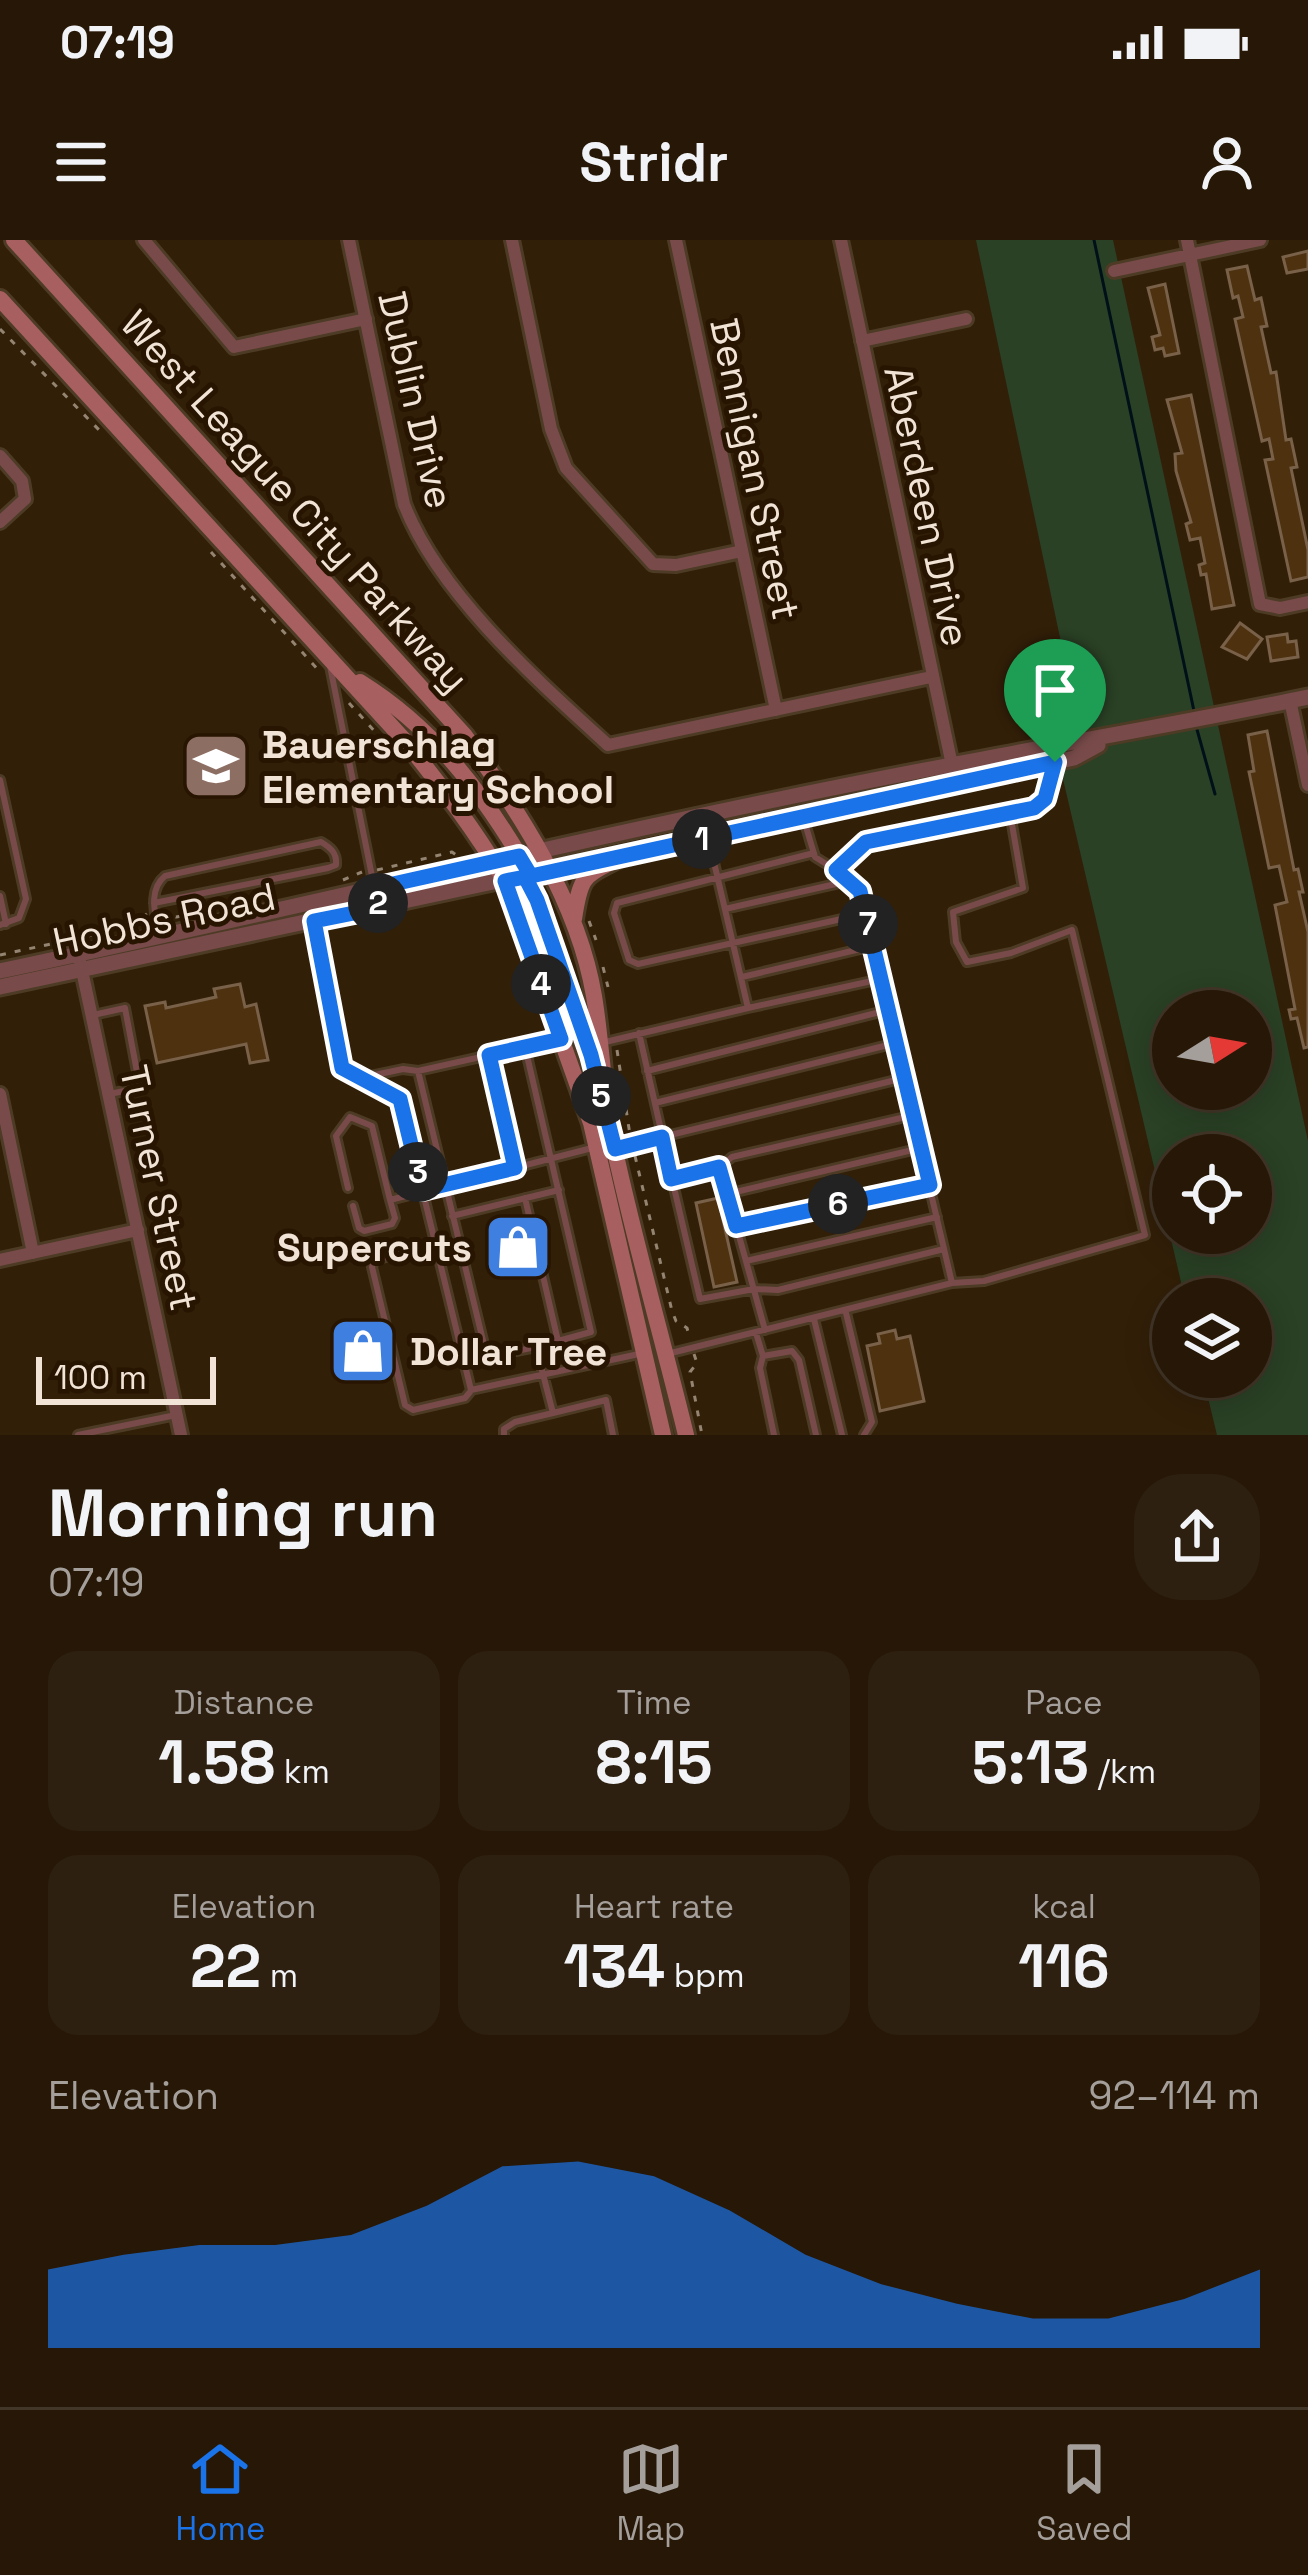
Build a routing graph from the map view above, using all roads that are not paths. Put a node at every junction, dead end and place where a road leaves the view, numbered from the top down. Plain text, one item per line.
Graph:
1 (14, 240) edge
2 (144, 240) edge
3 (349, 240) edge
4 (512, 240) edge
5 (676, 240) edge
6 (841, 240) edge
7 (1187, 240) edge
8 (1260, 240) edge
9 (1190, 255) junction
10 (1114, 271) dead end
11 (0, 298) edge
12 (966, 319) dead end
13 (366, 320) junction
14 (862, 341) junction
15 (0, 456) edge
16 (0, 522) edge
17 (742, 551) junction
18 (1308, 602) edge
19 (331, 660) junction
20 (931, 677) junction
21 (1308, 697) edge
22 (1290, 700) junction
23 (776, 710) junction
24 (1111, 738) junction
25 (1055, 762) junction
26 (951, 765) junction
27 (0, 780) edge
28 (956, 784) junction
29 (1308, 785) edge
30 (1010, 813) junction
31 (803, 817) junction
32 (708, 837) junction
33 (538, 851) junction
34 (814, 853) junction
35 (625, 855) junction
36 (517, 856) junction
37 (493, 861) junction
38 (836, 870) junction
39 (535, 875) junction
40 (717, 877) junction
41 (373, 879) junction
42 (505, 881) junction
43 (849, 881) junction
44 (0, 896) edge
45 (154, 902) junction
46 (379, 908) junction
47 (724, 909) junction
48 (865, 914) junction
49 (314, 921) junction
50 (3, 924) edge
51 (573, 926) junction
52 (733, 944) junction
53 (161, 945) junction
54 (873, 946) junction
55 (80, 962) junction
56 (0, 971) edge
57 (740, 977) junction
58 (880, 979) junction
59 (0, 987) edge
60 (748, 1008) junction
61 (888, 1010) junction
62 (92, 1016) junction
63 (639, 1033) junction
64 (561, 1039) junction
65 (896, 1043) junction
66 (599, 1044) junction
67 (525, 1047) junction
68 (489, 1055) junction
69 (418, 1071) junction
70 (647, 1071) junction
71 (361, 1078) junction
72 (904, 1078) junction
73 (0, 1094) edge
74 (109, 1094) junction
75 (654, 1103) junction
76 (914, 1115) junction
77 (662, 1137) junction
78 (608, 1145) junction
79 (921, 1148) junction
80 (552, 1160) junction
81 (719, 1167) junction
82 (515, 1168) junction
83 (671, 1179) junction
84 (445, 1184) junction
85 (930, 1185) junction
86 (348, 1188) dead end
87 (422, 1190) junction
88 (559, 1190) junction
89 (727, 1194) junction
90 (525, 1198) junction
91 (390, 1201) junction
92 (353, 1206) dead end
93 (452, 1216) junction
94 (937, 1217) junction
95 (736, 1226) junction
96 (138, 1230) junction
97 (436, 1245) junction
98 (944, 1249) junction
99 (33, 1253) junction
100 (0, 1260) edge
101 (746, 1261) junction
102 (952, 1283) junction
103 (754, 1289) junction
104 (846, 1311) junction
105 (814, 1319) junction
106 (761, 1332) junction
107 (558, 1342) junction
108 (536, 1347) junction
109 (643, 1353) junction
110 (666, 1354) junction
111 (763, 1356) junction
112 (543, 1375) junction
113 (471, 1390) junction
114 (553, 1413) junction
115 (176, 1415) junction
116 (79, 1435) edge
117 (181, 1435) edge
118 (504, 1435) edge
119 (613, 1435) edge
120 (664, 1435) edge
121 (686, 1435) edge
122 (774, 1435) edge
123 (816, 1435) edge
124 (842, 1435) edge
125 (864, 1435) edge

1 - 33 main road, West League City Parkway
2 - 13 street
3 - 13 street, Dublin Drive
4 - 17 street
5 - 17 street, Bennigan Street
6 - 14 street, Aberdeen Drive
7 - 9 street
8 - 9 street
9 - 10 street
9 - 18 street
11 - 19 main road, West League City Parkway
12 - 14 street
13 - 23 street, Dublin Drive
14 - 20 street, Aberdeen Drive
15 - 16 street
17 - 23 street, Bennigan Street
19 - 36 main road
19 - 37 main road, West League City Parkway
19 - 41 lane
20 - 23 street, Dublin Drive
20 - 26 street, Aberdeen Drive
21 - 22 street, Hobbs Road
22 - 24 street, Hobbs Road
22 - 29 street
24 - 25 street, Hobbs Road
24 - 26 street, Hobbs Road
25 - 28 street, Hobbs Road
25 - 30 lane
26 - 28 street, Aberdeen Drive
26 - 33 street, Hobbs Road
27 - 50 lane
28 - 31 street, Hobbs Road
30 - 38 lane
30 - 102 lane
31 - 32 street, Hobbs Road
31 - 34 lane
32 - 35 street, Hobbs Road
32 - 40 lane
33 - 36 street, Hobbs Road
33 - 39 main road, West League City Parkway
34 - 38 lane
34 - 40 lane
35 - 39 street, Hobbs Road
35 - 51 main road
36 - 37 street, Hobbs Road
36 - 39 main road
37 - 41 street, Hobbs Road
37 - 42 main road, West League City Parkway
38 - 43 lane
39 - 42 street, Hobbs Road
39 - 51 main road, West League City Parkway
39 - 78 main road
40 - 47 lane
40 - 52 lane
41 - 46 lane
41 - 53 street, Hobbs Road
42 - 46 street, Hobbs Road
42 - 64 main road, West League City Parkway
43 - 47 lane
43 - 48 lane
44 - 50 lane
45 - 45 lane
45 - 53 lane
46 - 49 street, Hobbs Road
47 - 52 lane
48 - 52 lane
48 - 54 lane
49 - 53 street, Hobbs Road
49 - 71 lane
51 - 66 main road, West League City Parkway
52 - 57 lane
53 - 55 street, Hobbs Road
54 - 57 lane
54 - 58 lane
55 - 56 street, Hobbs Road
55 - 59 street, Hobbs Road
55 - 62 street, Turner Street
57 - 60 lane
58 - 60 lane
58 - 61 lane
60 - 63 lane
61 - 65 lane
61 - 70 lane
62 - 74 street, Turner Street
62 - 74 lane
63 - 66 lane
63 - 70 lane
64 - 67 lane
64 - 78 main road, West League City Parkway
65 - 72 lane
65 - 75 lane
66 - 78 main road, West League City Parkway
67 - 68 lane
67 - 80 lane
68 - 69 lane
68 - 82 lane
69 - 71 lane
69 - 84 lane
70 - 75 lane
71 - 87 lane
72 - 76 lane
72 - 77 lane
73 - 99 street
74 - 96 street, Turner Street
75 - 77 lane
76 - 79 lane
76 - 81 lane
77 - 78 lane
77 - 83 lane
78 - 80 lane
78 - 109 main road, West League City Parkway
78 - 110 main road, West League City Parkway
79 - 85 lane
79 - 89 lane
80 - 82 lane
80 - 88 lane
81 - 83 lane
81 - 89 lane
82 - 84 lane
83 - 103 lane
84 - 87 lane
84 - 93 lane
85 - 94 lane
85 - 95 lane
86 - 91 lane
87 - 91 lane
87 - 97 lane
88 - 90 lane
88 - 107 lane
89 - 95 lane
90 - 93 lane
90 - 107 lane
91 - 92 lane
93 - 108 lane
94 - 98 lane
94 - 101 lane
95 - 101 lane
96 - 99 street
96 - 115 street, Turner Street
97 - 113 lane
97 - 113 lane
98 - 102 lane
98 - 103 lane
99 - 100 street
101 - 103 lane
102 - 104 lane
103 - 106 lane
104 - 105 lane
104 - 125 lane
105 - 106 lane
105 - 124 lane
106 - 110 lane
106 - 111 lane
107 - 108 lane
108 - 112 lane
109 - 110 main road
109 - 112 lane
109 - 120 main road, West League City Parkway
110 - 121 main road, West League City Parkway
111 - 122 lane
111 - 123 lane
112 - 113 lane
112 - 114 lane
114 - 118 lane
114 - 119 lane
115 - 116 lane
115 - 117 street, Turner Street

